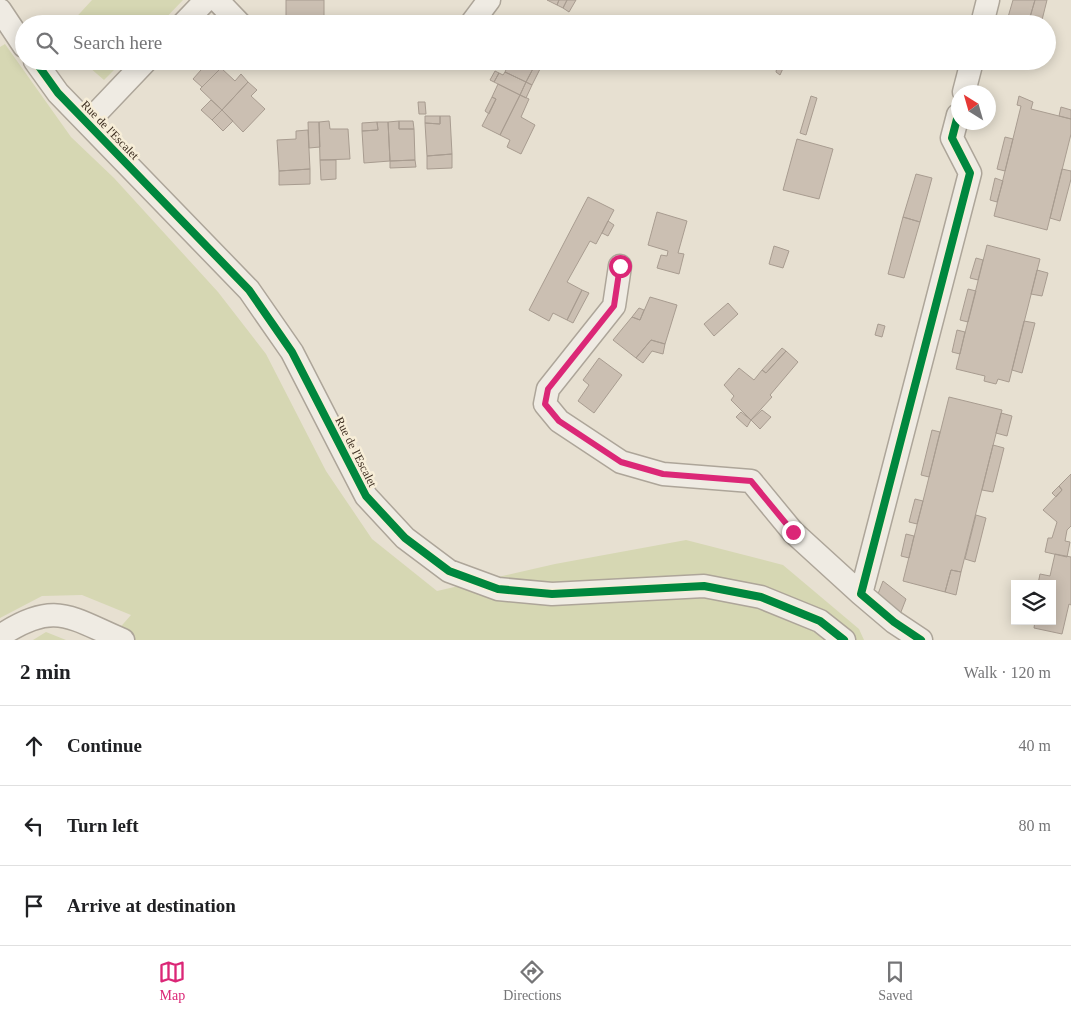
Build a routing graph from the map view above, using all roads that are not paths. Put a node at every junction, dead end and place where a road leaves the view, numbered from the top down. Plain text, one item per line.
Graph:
1 (206, 0) edge
2 (216, 0) edge
3 (489, 0) edge
4 (988, 0) edge
5 (0, 10) edge
6 (192, 15) edge
7 (231, 15) edge
8 (478, 15) edge
9 (984, 15) edge
10 (15, 32) edge
11 (41, 70) edge
12 (137, 70) edge
13 (970, 70) edge
14 (966, 85) edge
15 (88, 122) junction
16 (954, 130) edge
17 (620, 266) dead end
18 (861, 594) junction
19 (0, 636) edge
20 (123, 640) edge
21 (844, 640) edge
22 (921, 640) edge

1 - 6 street
2 - 7 street
3 - 8 street
4 - 9 street
5 - 10 street
11 - 15 street, Rue de l'Escalet
12 - 15 street
13 - 14 street
15 - 21 street, Rue de l'Escalet
16 - 18 street
17 - 18 street
18 - 22 street
19 - 20 street

